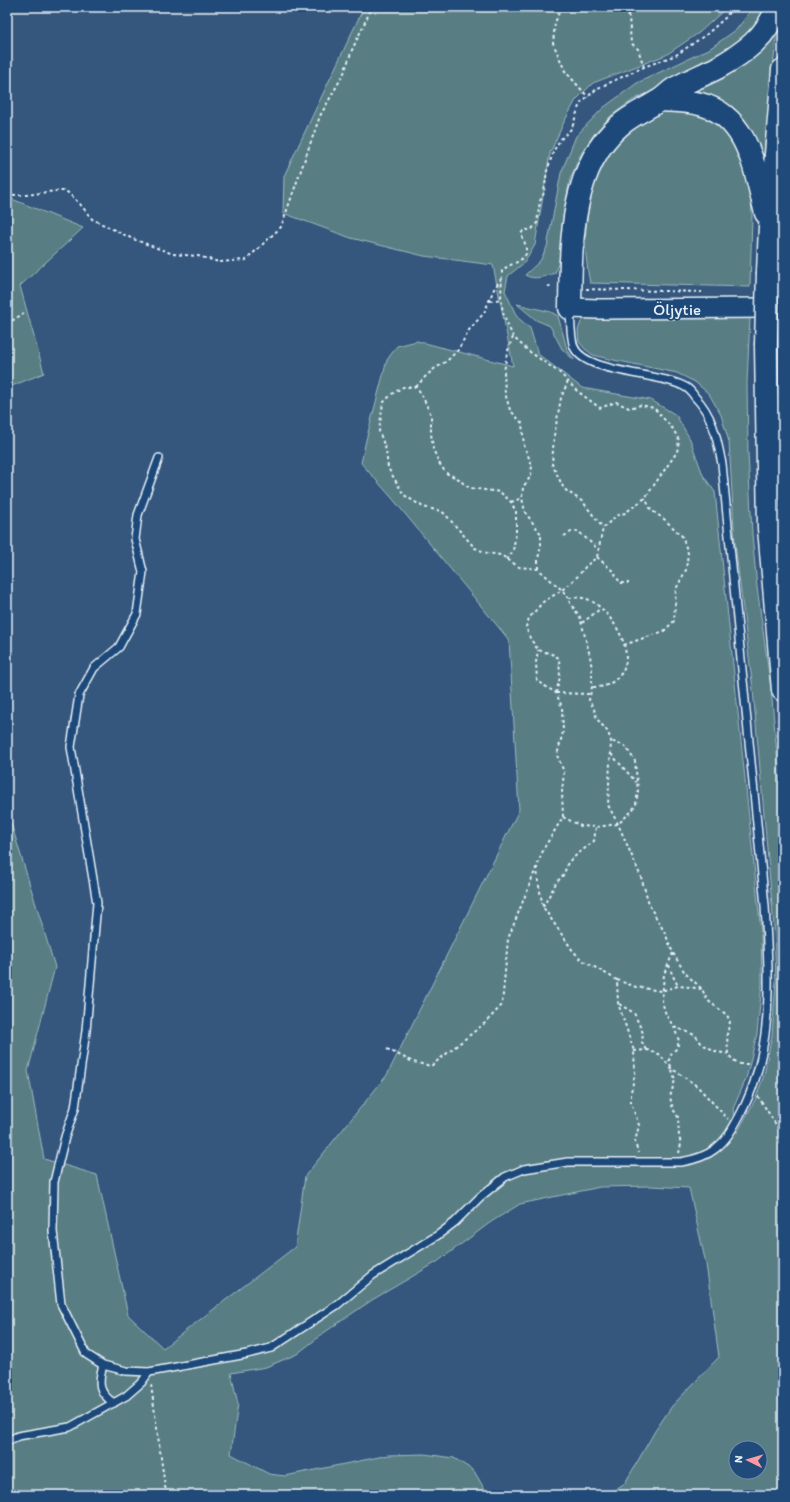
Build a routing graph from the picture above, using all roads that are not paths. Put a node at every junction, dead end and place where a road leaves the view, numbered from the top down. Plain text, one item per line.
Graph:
1 (777, 7) edge
2 (783, 70) edge
3 (660, 100) junction
4 (770, 227) junction
5 (570, 298) junction
6 (783, 308) edge
7 (159, 458) dead end
8 (783, 690) edge
9 (104, 1365) junction
10 (149, 1372) junction
11 (114, 1403) junction
12 (7, 1441) edge

1 - 3 highway
2 - 4 highway
3 - 4 highway
3 - 5 highway
4 - 8 highway, bridge
5 - 6 main road, Öljytie
5 - 10 lane
7 - 9 lane
9 - 10 lane
9 - 11 lane
10 - 11 lane
11 - 12 lane

